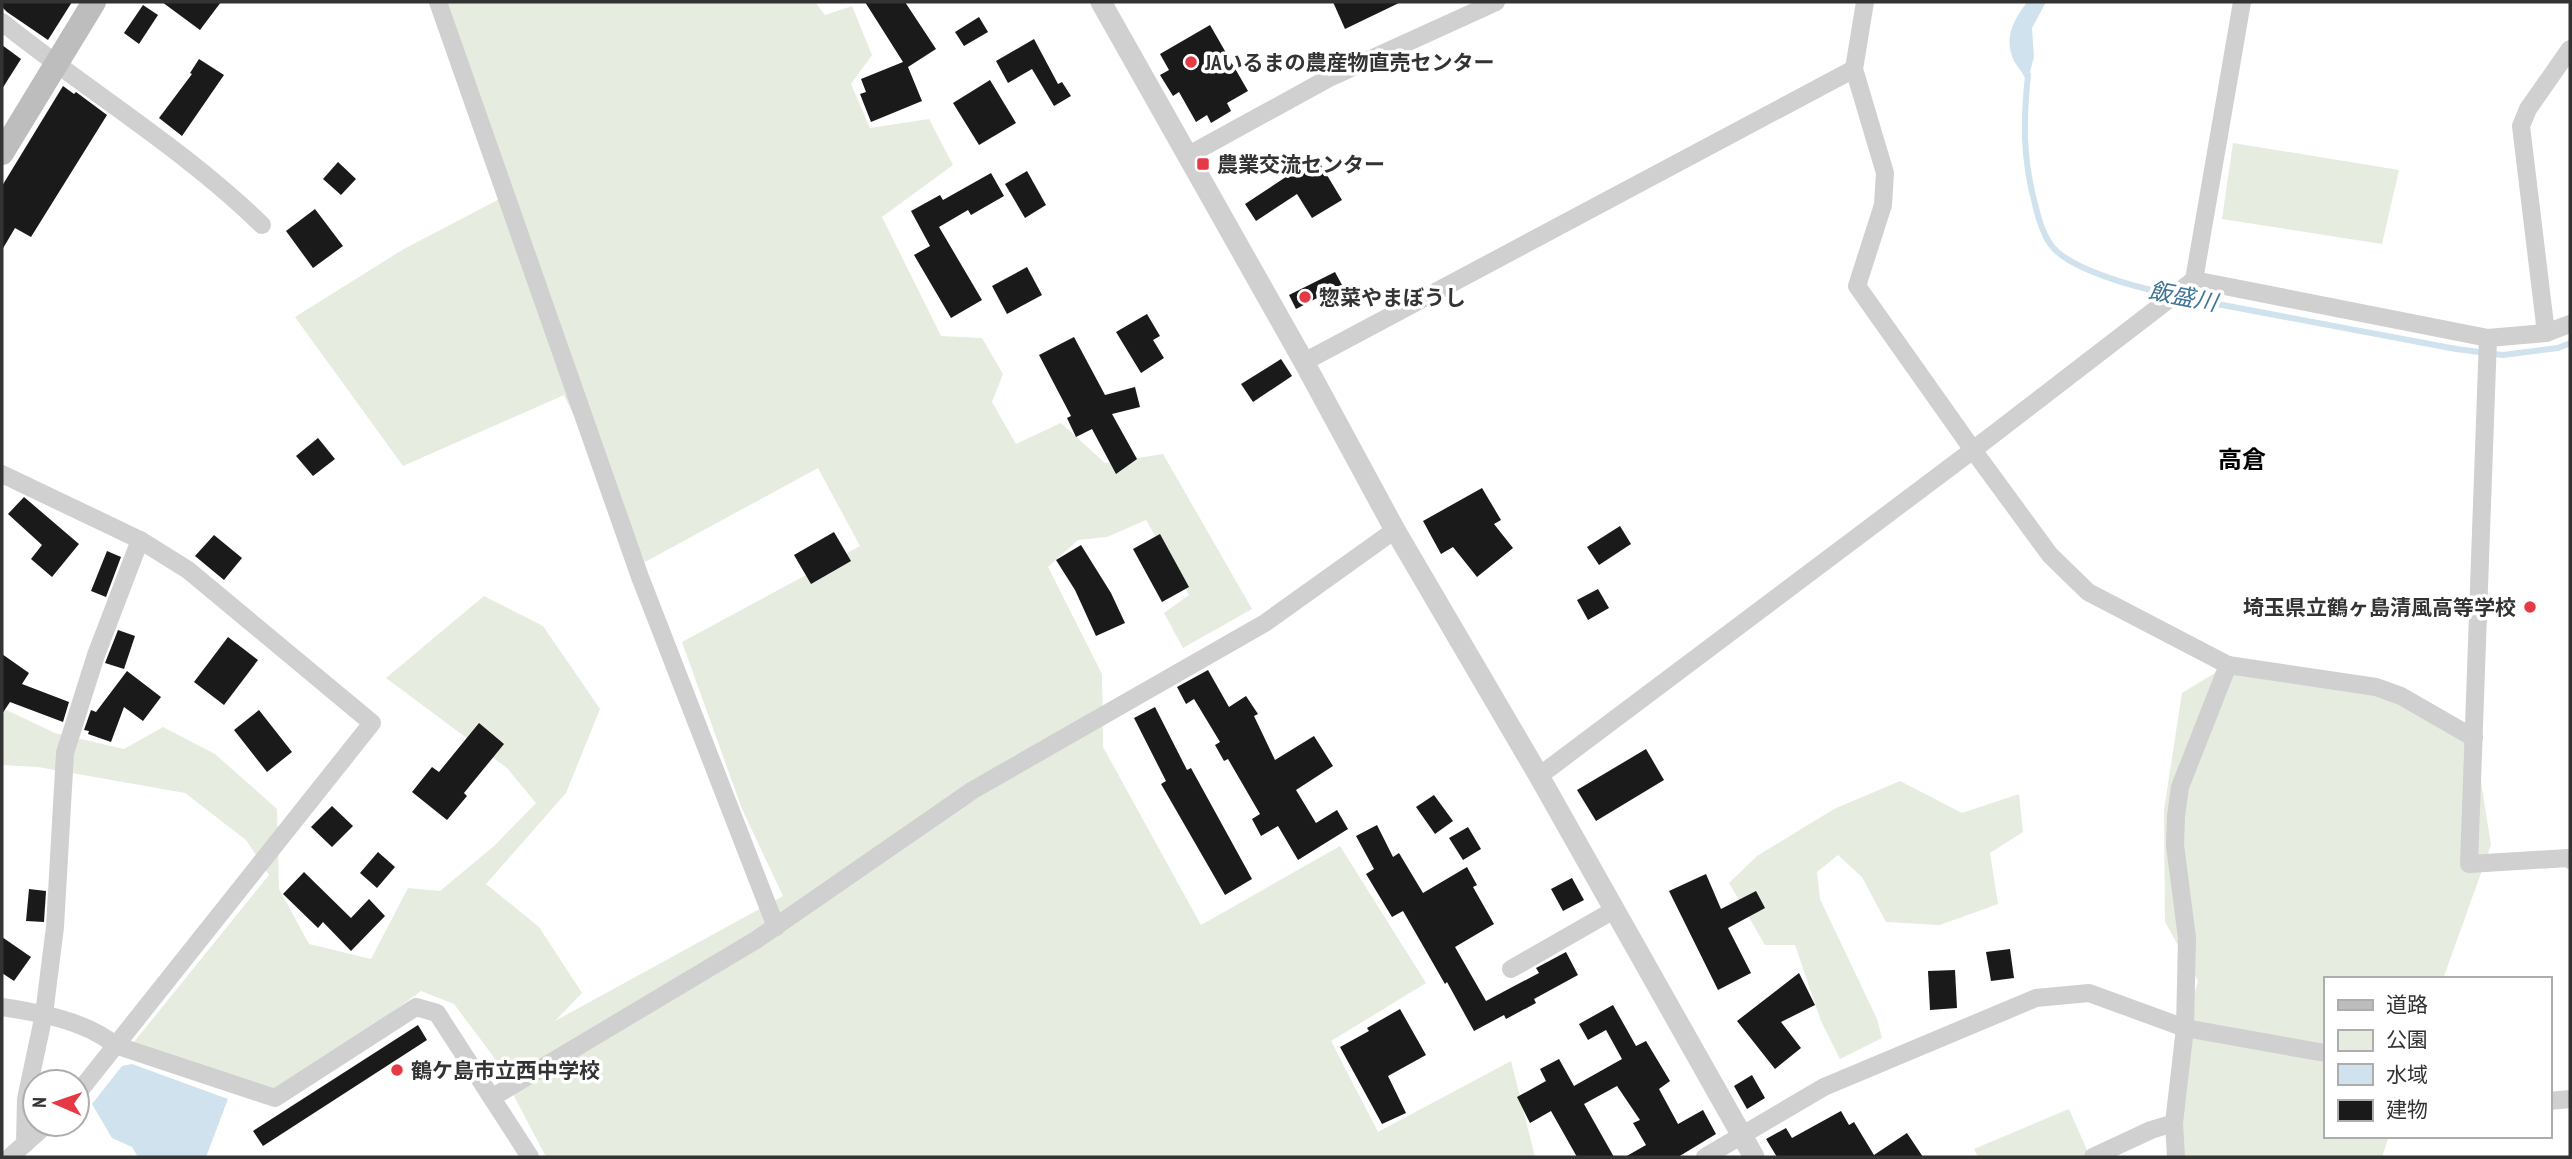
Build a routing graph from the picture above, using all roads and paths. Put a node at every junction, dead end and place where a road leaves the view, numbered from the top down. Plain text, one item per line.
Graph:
1 (94, 2) edge
2 (438, 2) edge
3 (1101, 2) edge
4 (1496, 2) edge
5 (1864, 2) edge
6 (2242, 2) edge
7 (2, 22) edge
8 (2570, 49) edge
9 (56, 65) junction
10 (1854, 69) junction
11 (2, 153) edge
12 (1187, 156) junction
13 (262, 225) dead end
14 (2194, 280) junction
15 (2570, 324) edge
16 (2546, 332) junction
17 (2488, 338) junction
18 (1304, 362) junction
19 (1973, 450) junction
20 (2, 474) edge
21 (1395, 530) junction
22 (140, 540) junction
23 (2228, 665) junction
24 (2474, 738) junction
25 (1539, 776) junction
26 (2570, 860) edge
27 (1614, 910) junction
28 (776, 928) junction
29 (1511, 969) dead end
30 (2, 1007) edge
31 (44, 1014) junction
32 (2185, 1028) junction
33 (115, 1045) junction
34 (2324, 1052) edge
35 (91, 1076) edge
36 (492, 1097) junction
37 (2570, 1099) edge
38 (2551, 1101) edge
39 (2174, 1123) junction
40 (1741, 1135) junction
41 (32, 1138) edge
42 (25, 1144) junction
43 (10, 1157) edge
44 (530, 1157) edge
45 (1705, 1157) edge
46 (1754, 1157) edge
47 (2094, 1157) edge
48 (2176, 1157) edge

1 - 9 main road
2 - 28 street
3 - 12 street
4 - 12 street
5 - 10 street
6 - 14 street
7 - 9 street
8 - 16 street
9 - 11 main road
9 - 13 street
10 - 18 street
10 - 19 street
12 - 18 street
14 - 17 street
14 - 19 street
15 - 16 street
16 - 17 street
17 - 24 street
18 - 21 street
19 - 23 street
19 - 25 street
20 - 22 street
21 - 25 street
21 - 28 street
22 - 31 street
22 - 33 street
23 - 24 street
23 - 32 street
24 - 26 street
25 - 27 street
27 - 29 street
27 - 40 street
28 - 36 street
30 - 31 street
31 - 33 street
31 - 42 street
32 - 34 street
32 - 39 street
32 - 40 street
33 - 35 street
33 - 36 street
36 - 44 street
37 - 38 street
39 - 47 street
39 - 48 street
40 - 45 street
40 - 46 street
41 - 42 street
42 - 43 street

